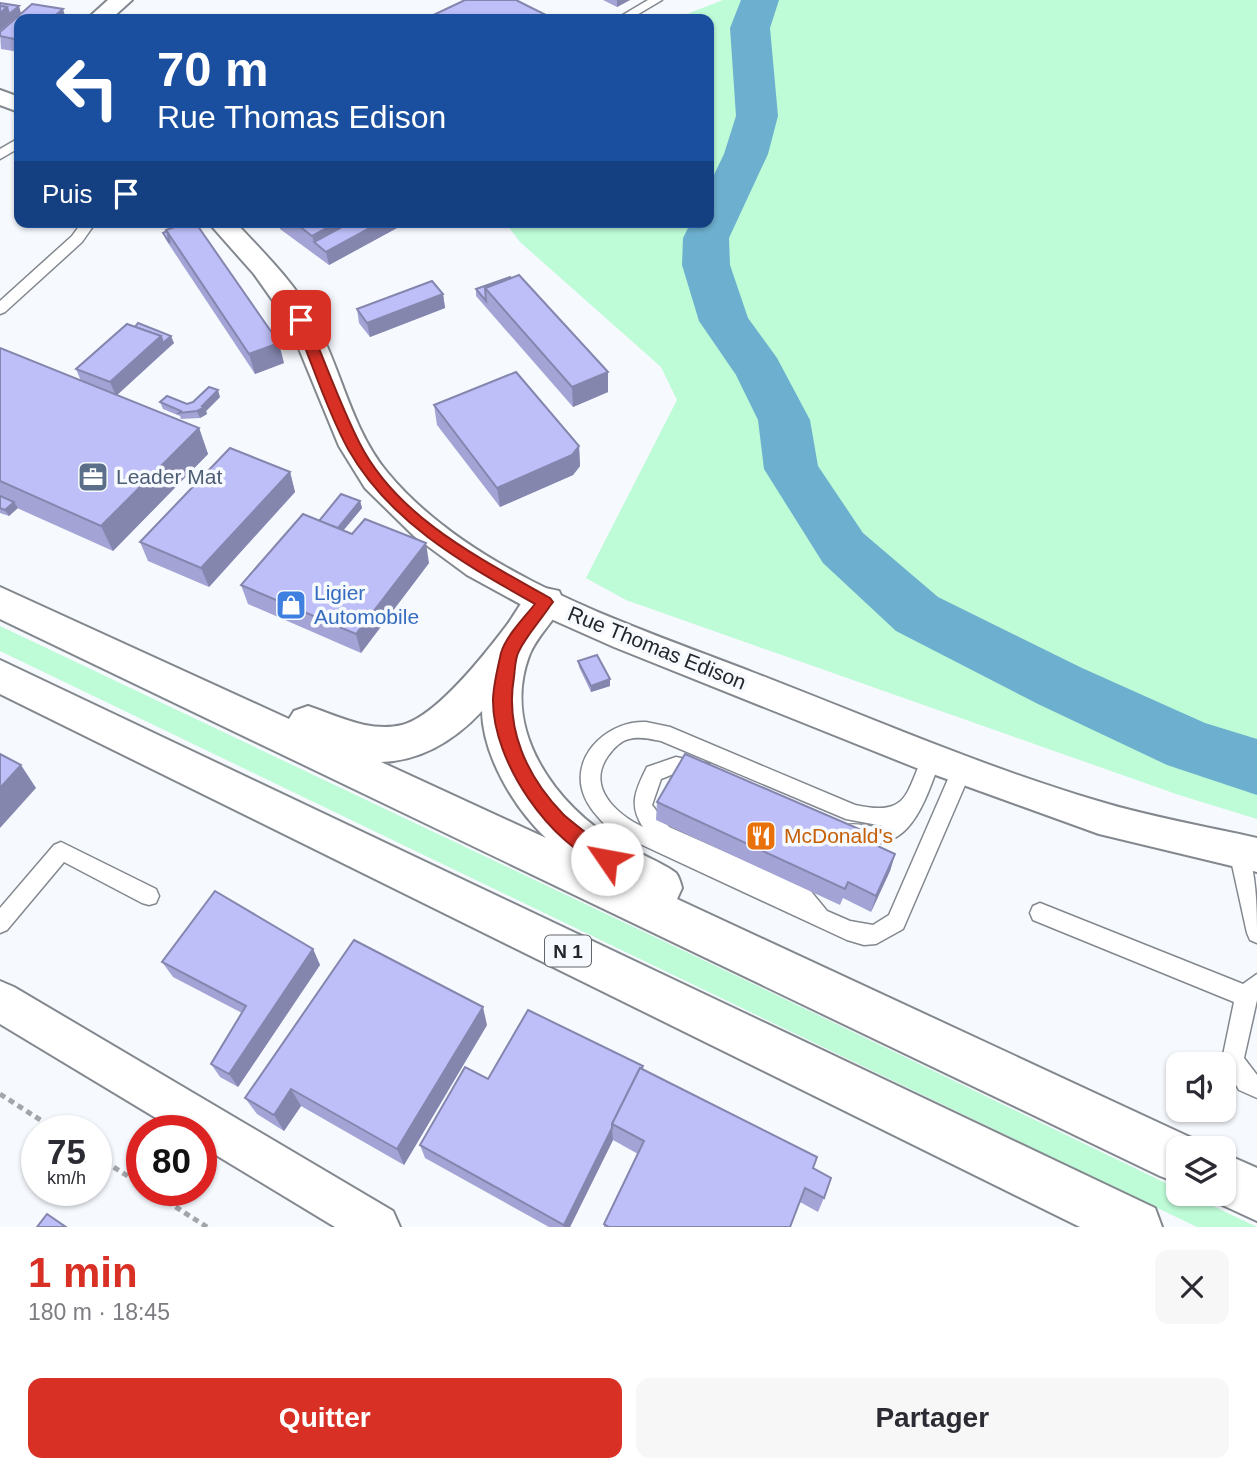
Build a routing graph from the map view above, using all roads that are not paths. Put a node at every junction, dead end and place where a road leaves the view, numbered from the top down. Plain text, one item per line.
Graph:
1 (121, 0) edge
2 (656, 0) edge
3 (104, 14) edge
4 (631, 14) edge
5 (85, 228) edge
6 (228, 228) edge
7 (0, 309) edge
8 (0, 582) edge
9 (0, 602) edge
10 (545, 602) junction
11 (510, 651) junction
12 (0, 676) edge
13 (947, 764) junction
14 (746, 789) edge
15 (912, 806) junction
16 (836, 828) edge
17 (1248, 853) edge
18 (149, 896) dead end
19 (1040, 912) dead end
20 (825, 920) junction
21 (0, 923) edge
22 (1257, 933) edge
23 (1252, 990) edge
24 (0, 1001) edge
25 (990, 1069) junction
26 (1257, 1087) edge
27 (1166, 1152) edge
28 (1236, 1177) edge
29 (1236, 1185) edge
30 (1257, 1185) edge
31 (1257, 1195) edge
32 (377, 1227) edge
33 (1136, 1227) edge

1 - 3 street
2 - 4 lane
5 - 7 lane
6 - 10 street, Rue Thomas Edison
8 - 11 highway
9 - 25 highway
10 - 11 highway
10 - 13 street, Rue Thomas Edison
11 - 25 highway
12 - 33 highway, N 1
13 - 15 lane
13 - 17 street, Rue Thomas Edison
13 - 20 lane
14 - 20 lane
15 - 16 lane
15 - 20 lane
17 - 22 lane
18 - 21 lane
19 - 23 lane
23 - 26 lane
24 - 32 street
25 - 27 highway
28 - 30 highway
29 - 31 highway

